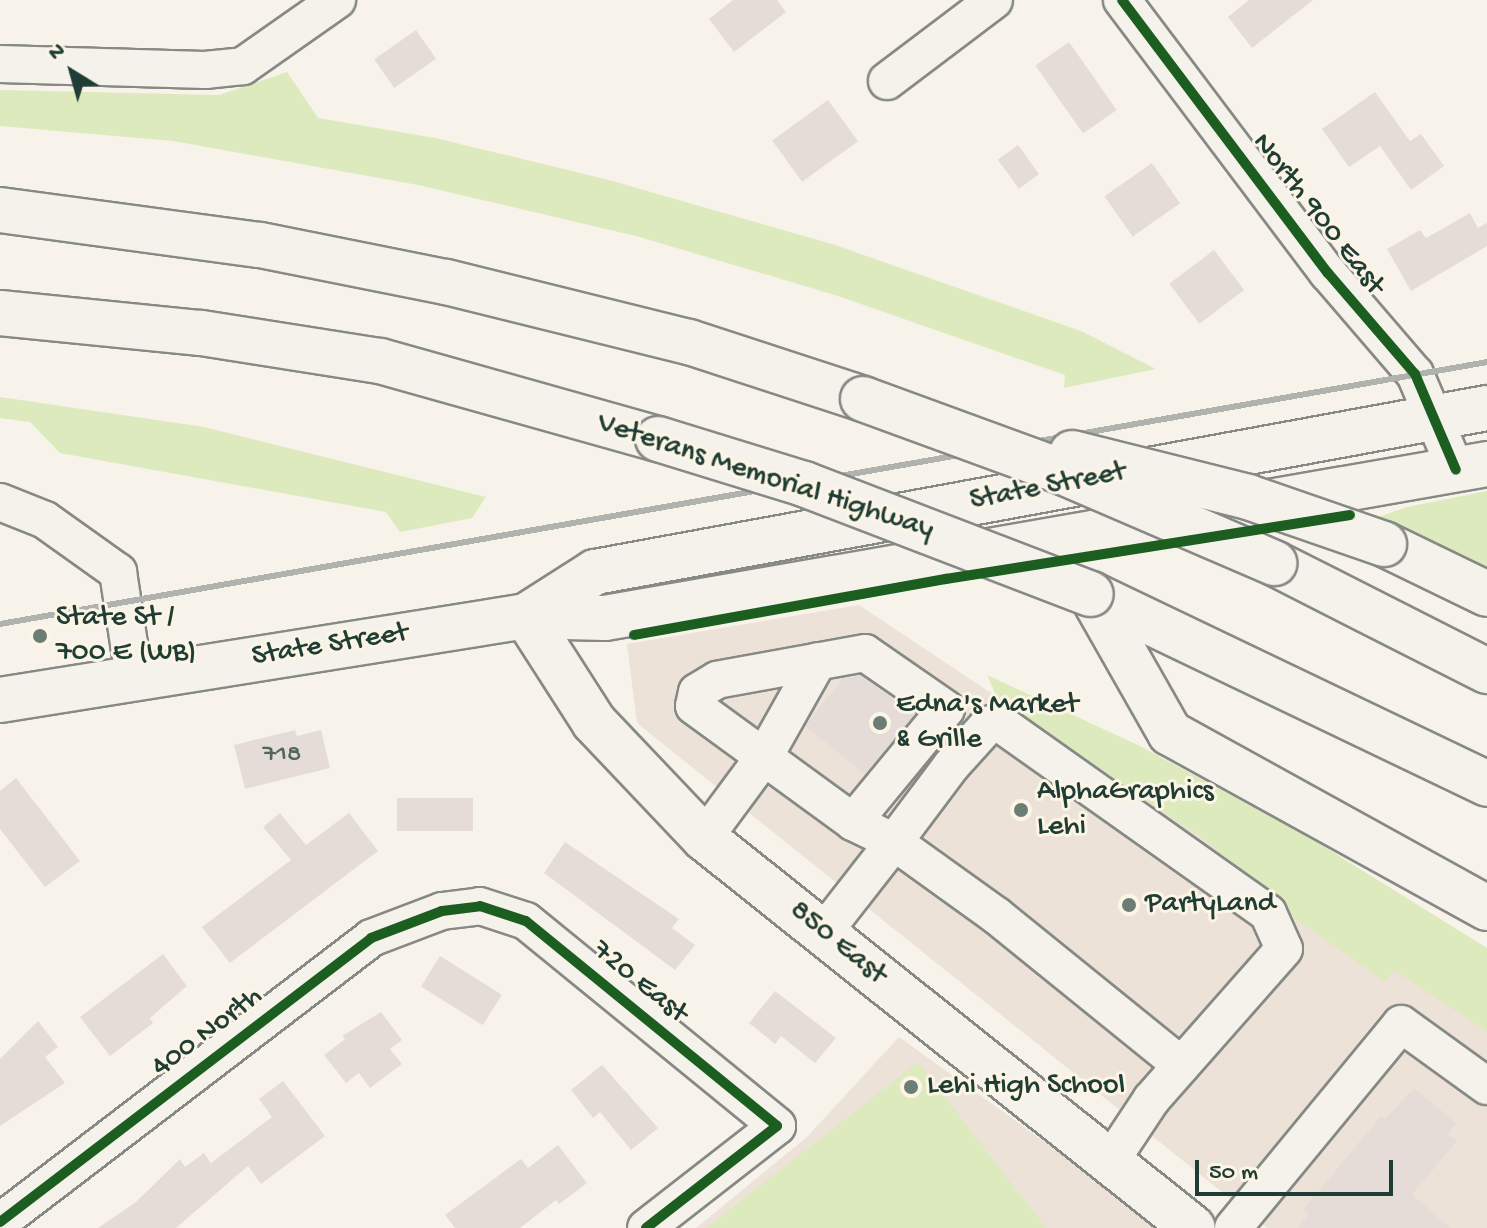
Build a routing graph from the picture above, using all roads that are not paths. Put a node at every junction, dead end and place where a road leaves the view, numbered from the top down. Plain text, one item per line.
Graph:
1 (337, 0) edge
2 (994, 0) edge
3 (1122, 0) edge
4 (0, 64) edge
5 (887, 81) dead end
6 (0, 210) edge
7 (0, 313) edge
8 (1487, 408) edge
9 (1429, 417) junction
10 (964, 434) junction
11 (1472, 467) edge
12 (0, 502) edge
13 (1091, 594) junction
14 (1487, 594) edge
15 (526, 616) junction
16 (818, 661) junction
17 (1487, 671) edge
18 (134, 677) junction
19 (0, 700) edge
20 (764, 757) junction
21 (1487, 784) edge
22 (853, 822) junction
23 (704, 838) junction
24 (894, 842) junction
25 (458, 908) joint
26 (1487, 908) edge
27 (823, 933) junction
28 (1181, 1065) junction
29 (1487, 1086) edge
30 (1110, 1162) junction
31 (0, 1222) edge
32 (646, 1228) edge
33 (1193, 1228) edge
34 (1233, 1228) edge

1 - 4 street
2 - 5 street
3 - 9 street, North 900 East
6 - 10 main road, bridge
7 - 13 main road, Veterans Memorial Highway, bridge
8 - 9 main road, State Street
9 - 11 street, North 900 East
9 - 15 main road, State Street
10 - 14 main road, bridge
10 - 17 main road, bridge
11 - 15 main road, State Street
12 - 18 street
13 - 21 main road, Veterans Memorial Highway
13 - 26 main road
15 - 18 main road, State Street
15 - 23 main road, 850 East
16 - 20 street
16 - 20 street
16 - 22 street
18 - 19 main road, State Street
20 - 22 street
20 - 23 street
22 - 24 street
23 - 27 main road, 850 East
24 - 27 street
24 - 28 street
24 - 28 street
25 - 31 street, 400 North
25 - 32 street, 720 East
27 - 30 main road, 850 East
28 - 30 street
29 - 34 street
30 - 33 main road, 850 East

